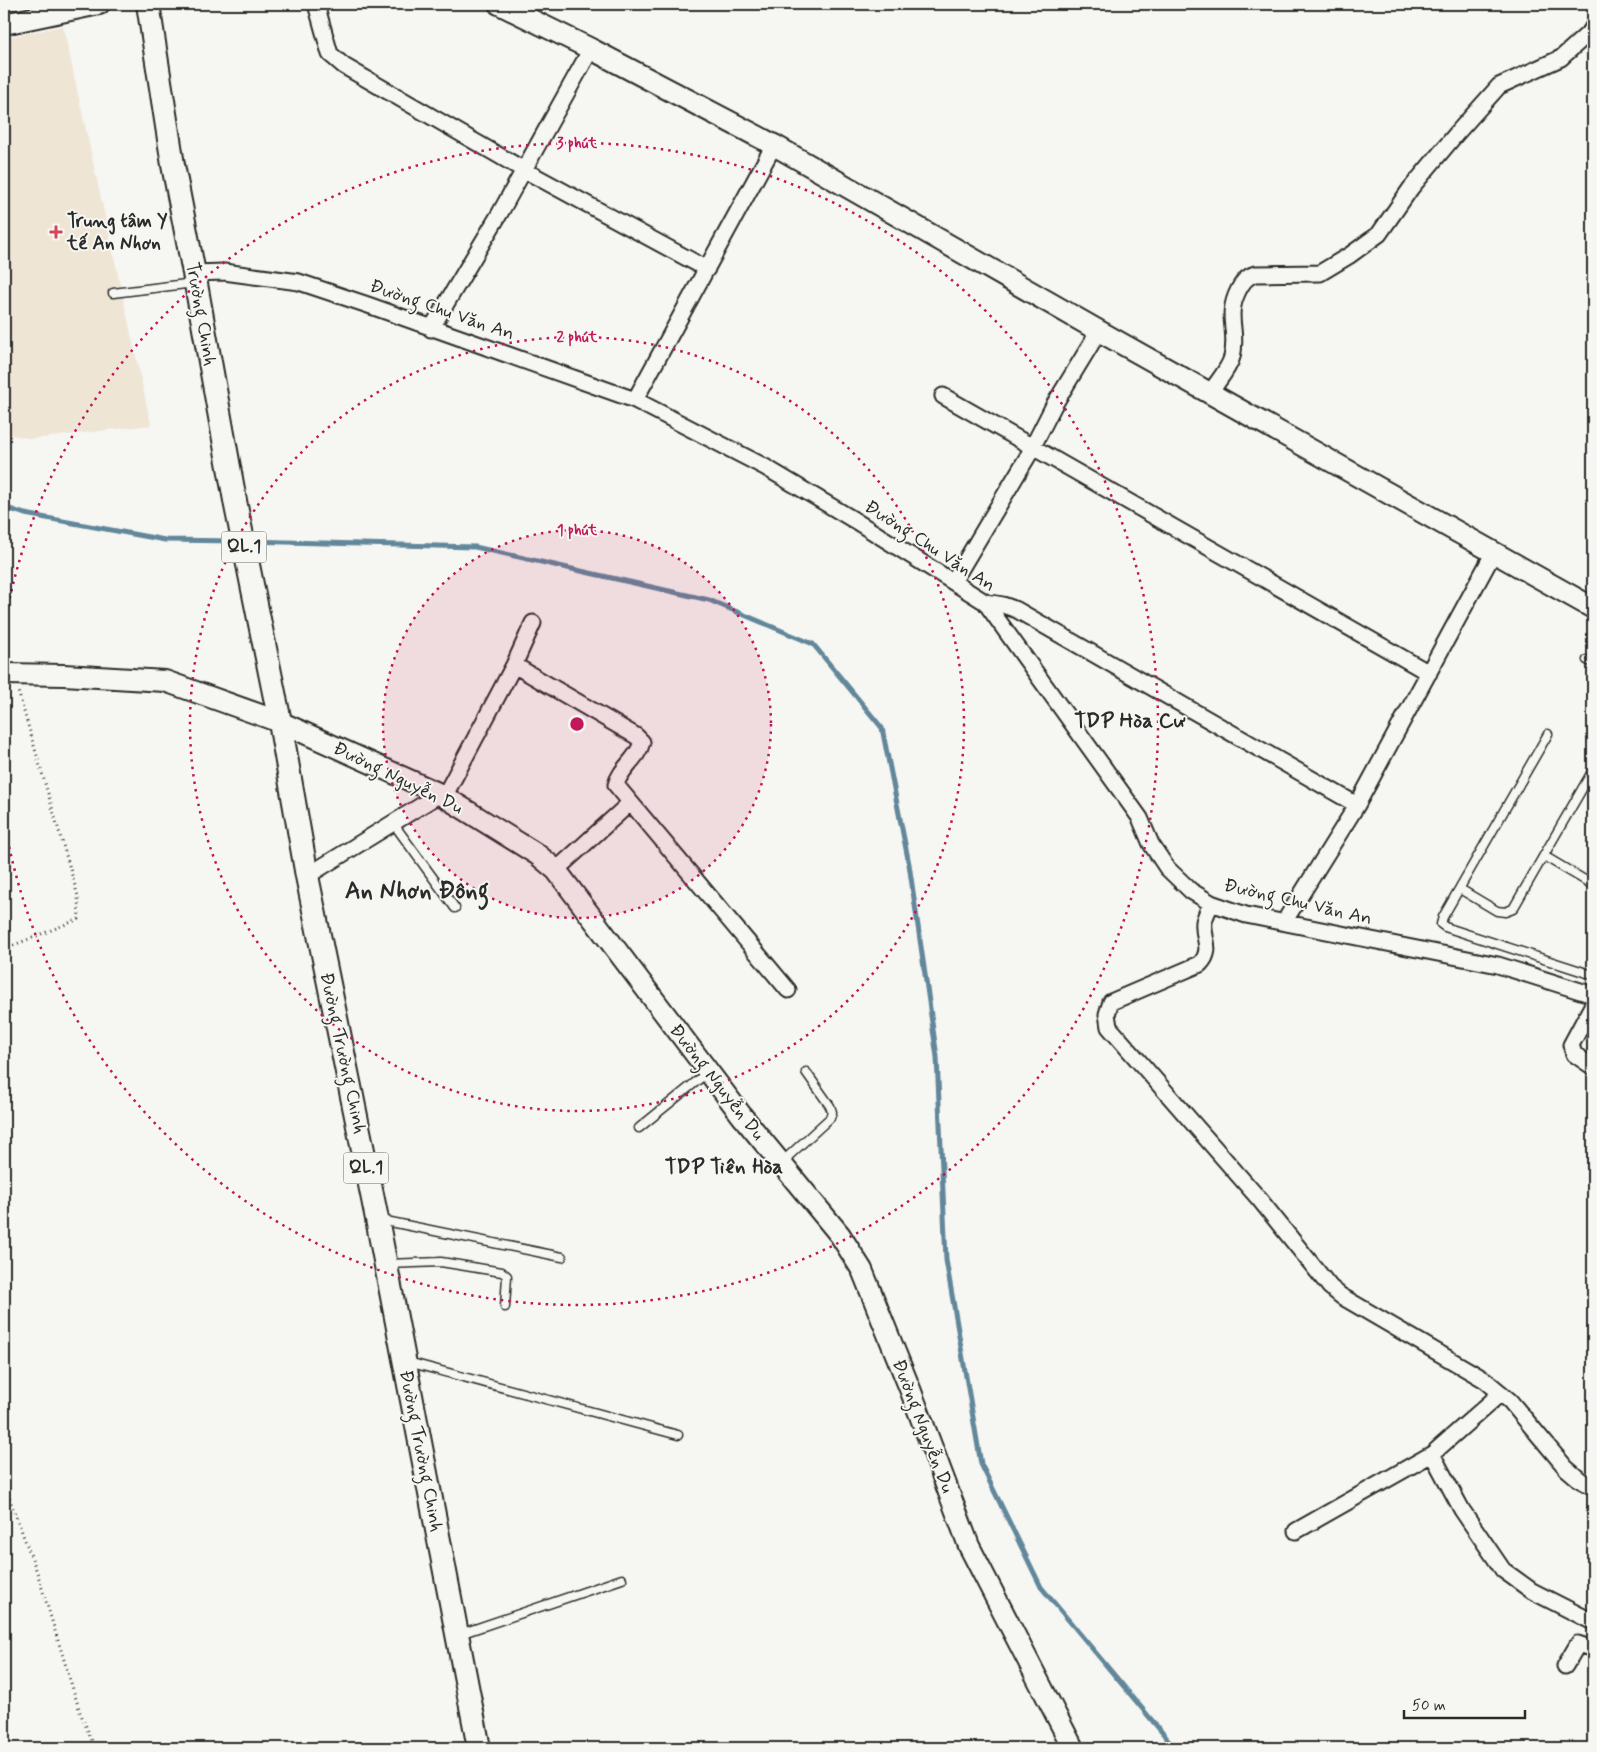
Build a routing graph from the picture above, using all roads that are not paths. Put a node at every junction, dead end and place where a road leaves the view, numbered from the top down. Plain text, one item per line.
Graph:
1 (99, 4) edge
2 (148, 4) edge
3 (316, 4) edge
4 (499, 4) edge
5 (4, 24) edge
6 (1593, 26) edge
7 (591, 49) junction
8 (774, 145) junction
9 (524, 170) junction
10 (707, 268) junction
11 (195, 278) junction
12 (113, 292) dead end
13 (431, 329) junction
14 (1099, 331) junction
15 (1210, 393) junction
16 (943, 396) dead end
17 (635, 400) junction
18 (1032, 448) junction
19 (236, 506) joint
20 (1494, 552) junction
21 (953, 582) junction
22 (985, 602) junction
23 (1593, 608) edge
24 (533, 623) dead end
25 (514, 665) junction
26 (1428, 673) junction
27 (9, 674) edge
28 (280, 722) junction
29 (1548, 734) dead end
30 (1593, 770) edge
31 (1584, 786) junction
32 (1593, 792) edge
33 (442, 796) junction
34 (630, 803) junction
35 (1357, 805) junction
36 (393, 823) junction
37 (1544, 856) junction
38 (556, 870) junction
39 (307, 876) junction
40 (1593, 885) edge
41 (1460, 889) junction
42 (1211, 903) junction
43 (455, 908) dead end
44 (1284, 922) junction
45 (1593, 975) edge
46 (788, 990) dead end
47 (1593, 995) edge
48 (1593, 1004) edge
49 (1593, 1067) edge
50 (708, 1072) junction
51 (806, 1072) dead end
52 (640, 1128) dead end
53 (780, 1163) junction
54 (377, 1220) junction
55 (562, 1257) dead end
56 (385, 1264) junction
57 (505, 1307) dead end
58 (404, 1361) junction
59 (1501, 1393) junction
60 (678, 1435) dead end
61 (1432, 1454) junction
62 (1593, 1487) edge
63 (1296, 1531) dead end
64 (622, 1580) dead end
65 (1593, 1622) edge
66 (456, 1635) junction
67 (1593, 1649) edge
68 (1565, 1666) dead end
69 (479, 1748) edge
70 (1073, 1748) edge

1 - 5 street
2 - 11 main road, Trường Chinh / QL.1
3 - 9 street
4 - 7 street
6 - 15 street
7 - 8 street
7 - 9 street
8 - 10 street
8 - 14 street
9 - 10 street
9 - 13 street
10 - 17 street
11 - 12 lane
11 - 13 street, Đường Chu Văn An
11 - 19 main road, Trường Chinh / QL.1
13 - 17 street, Đường Chu Văn An
14 - 15 street
14 - 18 street
15 - 20 street
16 - 18 street
17 - 21 street, Đường Chu Văn An
18 - 21 street
18 - 26 street
19 - 28 main road, Đường Trường Chinh / QL.1
20 - 23 street
20 - 26 street
21 - 22 street, Đường Chu Văn An
22 - 35 street
22 - 42 street, Đường Chu Văn An
24 - 25 street
25 - 33 street
25 - 34 street
26 - 35 street
27 - 28 street, Đường Nguyễn Du
28 - 33 street, Đường Nguyễn Du
28 - 39 main road, Đường Trường Chinh / QL.1
29 - 41 lane
30 - 31 lane
31 - 32 lane
31 - 37 lane
33 - 36 street
33 - 38 street, Đường Nguyễn Du
34 - 38 street
34 - 46 street
35 - 44 street
36 - 39 street
36 - 43 lane
37 - 40 lane
37 - 41 lane
38 - 50 street, Đường Nguyễn Du
39 - 54 main road, Đường Trường Chinh / QL.1
41 - 45 lane
42 - 44 street, Đường Chu Văn An
42 - 59 street
44 - 47 street, Đường Chu Văn An
48 - 49 street
50 - 52 lane
50 - 53 street, Đường Nguyễn Du
51 - 53 lane
53 - 70 street, Đường Nguyễn Du
54 - 55 lane
54 - 56 main road, Đường Trường Chinh / QL.1
56 - 57 lane
56 - 58 main road, Đường Trường Chinh / QL.1
58 - 60 lane
58 - 66 main road, Đường Trường Chinh / QL.1
59 - 61 street
59 - 62 street
61 - 63 street
61 - 65 street
64 - 66 lane
66 - 69 main road, Đường Trường Chinh / QL.1
67 - 68 street

